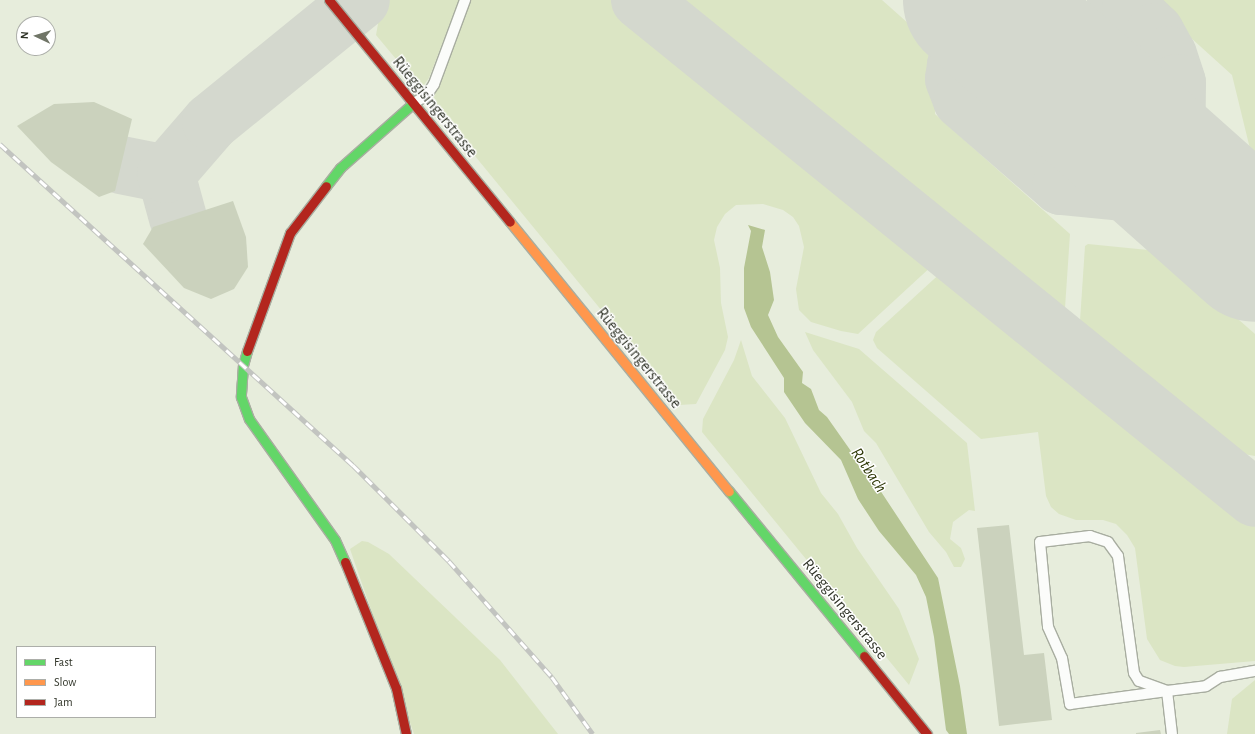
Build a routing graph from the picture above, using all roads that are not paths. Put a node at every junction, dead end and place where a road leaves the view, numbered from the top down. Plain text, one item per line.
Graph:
1 (329, 0) edge
2 (465, 0) edge
3 (412, 104) junction
4 (1255, 671) edge
5 (1167, 691) junction
6 (926, 732) edge
7 (406, 734) edge
8 (1172, 734) edge

1 - 3 main road, Rüeggisingerstrasse
2 - 3 lane
3 - 6 main road, Rüeggisingerstrasse
3 - 7 main road
4 - 5 lane
5 - 5 lane
5 - 8 lane

